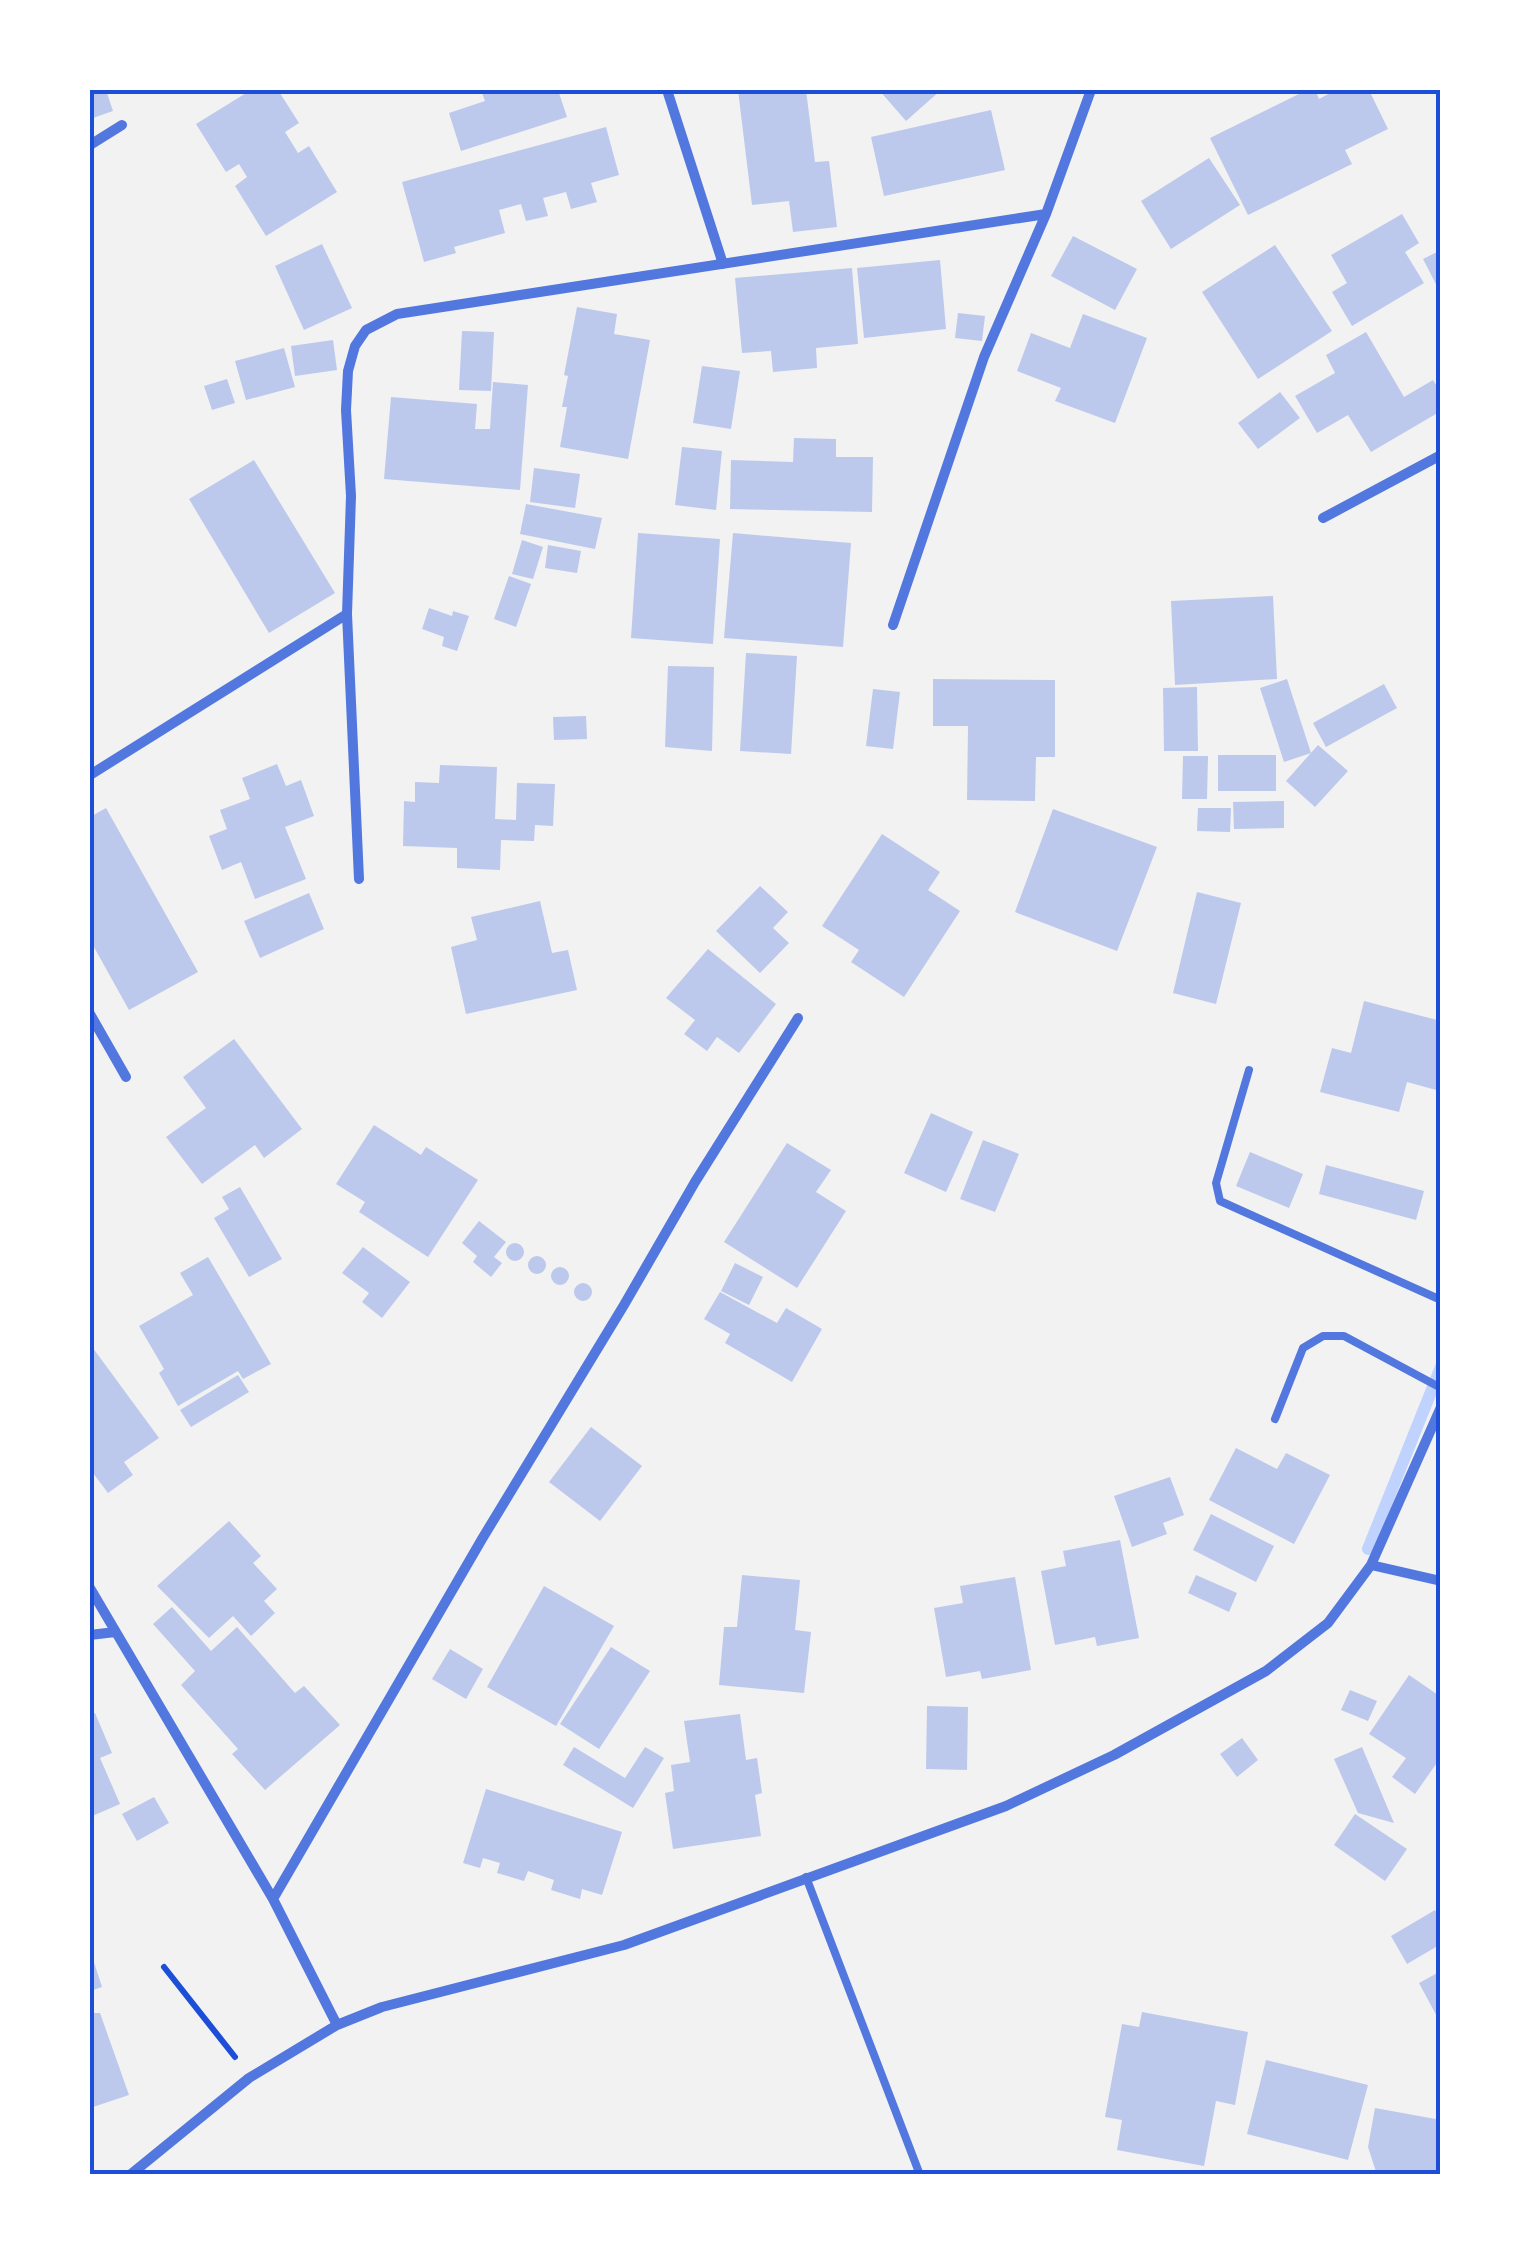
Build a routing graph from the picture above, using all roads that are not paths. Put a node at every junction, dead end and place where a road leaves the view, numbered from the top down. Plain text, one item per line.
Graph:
1 (667, 90) edge
2 (1091, 90) edge
3 (122, 125) dead end
4 (90, 145) edge
5 (1046, 214) junction
6 (723, 264) junction
7 (1441, 455) edge
8 (1323, 518) dead end
9 (347, 614) junction
10 (893, 624) dead end
11 (90, 775) edge
12 (359, 880) dead end
13 (90, 1014) edge
14 (798, 1018) dead end
15 (1249, 1070) dead end
16 (126, 1078) dead end
17 (1441, 1300) edge
18 (1441, 1388) edge
19 (1441, 1407) edge
20 (1275, 1419) dead end
21 (1371, 1565) junction
22 (1441, 1581) edge
23 (90, 1588) edge
24 (115, 1632) junction
25 (90, 1635) edge
26 (806, 1878) junction
27 (273, 1899) junction
28 (338, 2026) junction
29 (130, 2175) edge
30 (920, 2175) edge

1 - 6 street
2 - 5 street
3 - 4 street
5 - 6 street
5 - 10 street
6 - 9 street
7 - 8 street
9 - 11 street
9 - 12 street
13 - 16 street
14 - 27 street
15 - 17 lane
18 - 20 lane
19 - 21 street
21 - 22 street
21 - 26 street
23 - 24 street
24 - 25 street
24 - 27 street
26 - 28 street
26 - 30 lane
27 - 28 street
28 - 29 street

